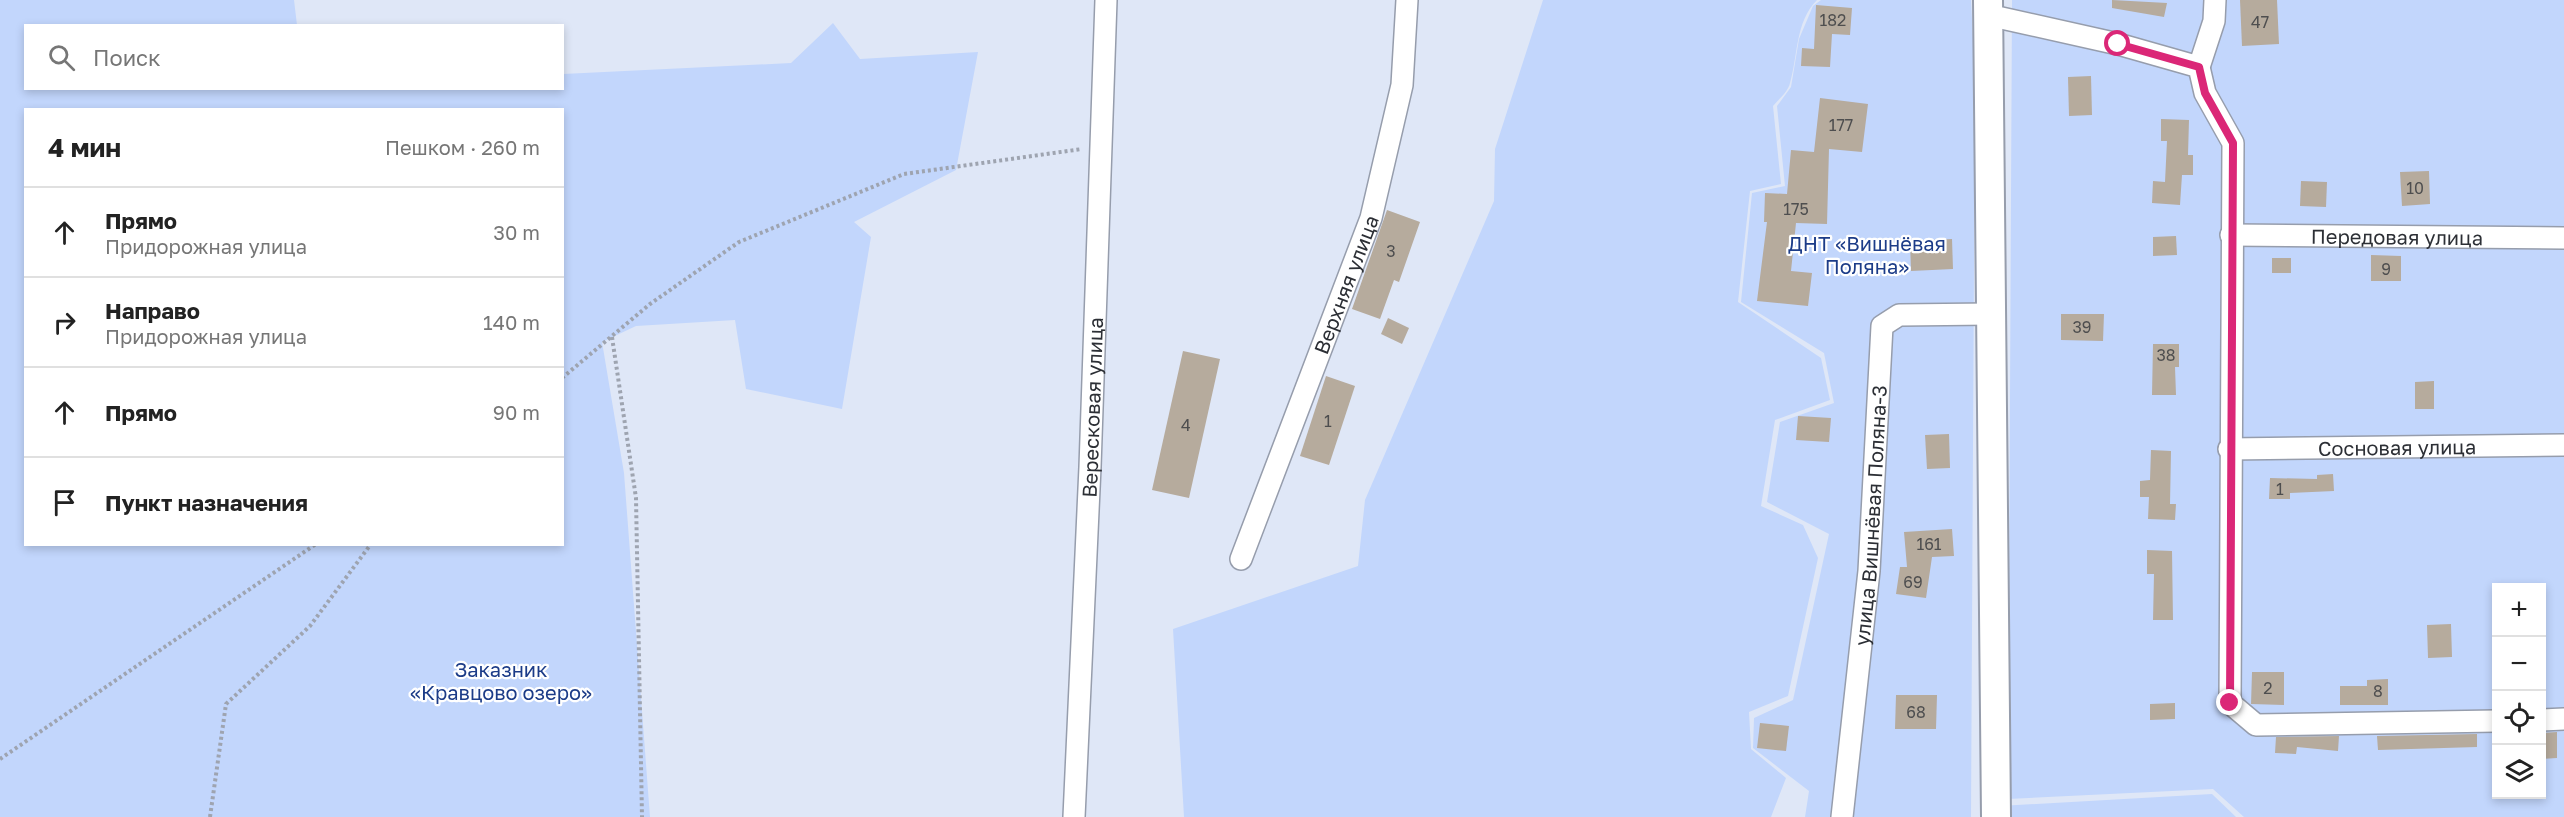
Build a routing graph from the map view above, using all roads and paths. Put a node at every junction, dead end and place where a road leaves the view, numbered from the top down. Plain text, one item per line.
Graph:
1 (1106, 0) edge
2 (1407, 0) edge
3 (2215, 0) edge
4 (1988, 8) edge
5 (2199, 67) junction
6 (1101, 146) junction
7 (2231, 235) junction
8 (2564, 238) edge
9 (1991, 314) junction
10 (612, 336) junction
11 (564, 376) edge
12 (2564, 445) edge
13 (2229, 449) junction
14 (313, 546) edge
15 (370, 546) edge
16 (1241, 558) dead end
17 (2564, 719) edge
18 (2546, 720) edge
19 (2492, 721) edge
20 (0, 759) edge
21 (210, 817) edge
22 (642, 817) edge
23 (1074, 817) edge
24 (1842, 817) edge
25 (1996, 817) edge

1 - 6 street, Вересковая улица
2 - 16 street, Верхняя улица
3 - 5 street
4 - 5 street
4 - 9 main road
5 - 7 street
6 - 10 path
6 - 23 street, Вересковая улица
7 - 8 street, Передовая улица
7 - 13 street
9 - 24 street, улица Вишнёвая Поляна-3
9 - 25 main road
10 - 11 path
10 - 22 path
12 - 13 street, Сосновая улица
13 - 19 street
14 - 20 path
15 - 21 path
17 - 18 street

